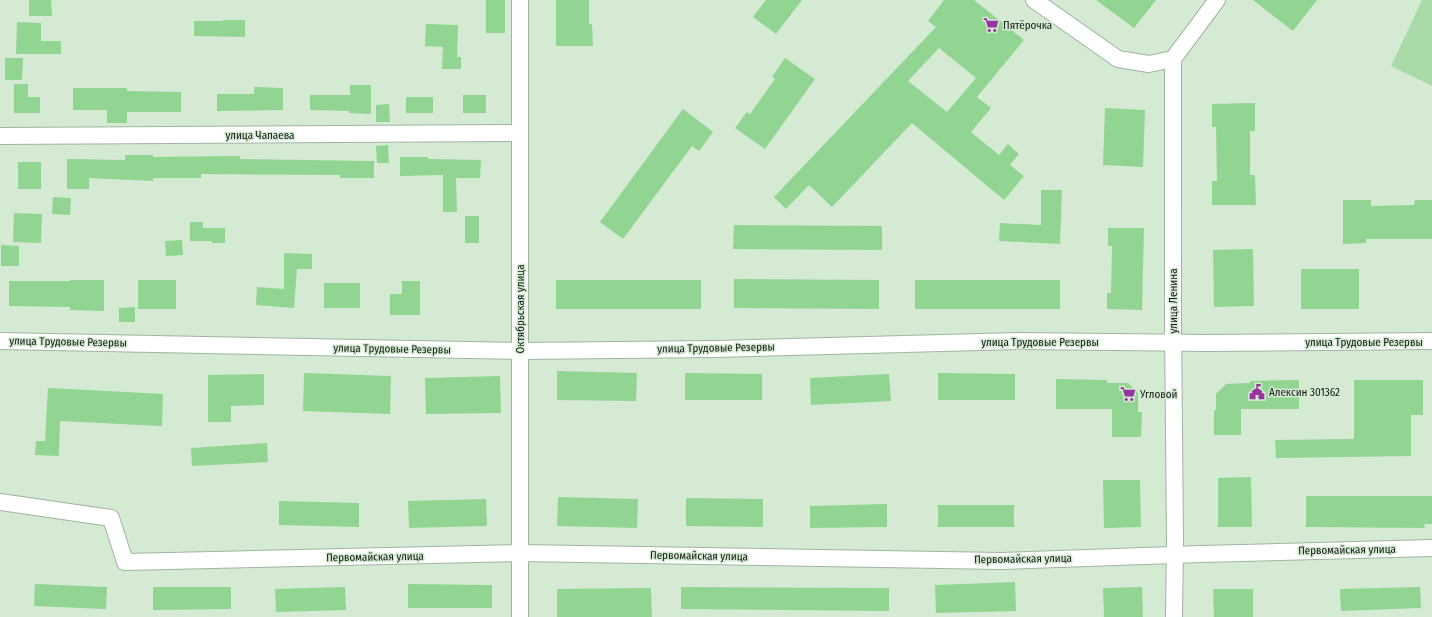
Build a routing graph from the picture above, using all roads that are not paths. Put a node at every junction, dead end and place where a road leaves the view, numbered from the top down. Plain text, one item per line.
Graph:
1 (520, 0) edge
2 (1034, 0) edge
3 (1217, 0) edge
4 (1174, 59) junction
5 (520, 134) junction
6 (0, 136) edge
7 (0, 340) edge
8 (1432, 341) edge
9 (1173, 342) junction
10 (520, 351) junction
11 (0, 502) edge
12 (1432, 548) edge
13 (520, 553) junction
14 (1175, 555) junction
15 (520, 617) edge
16 (1174, 617) edge

1 - 5 street, Октябрьская улица
2 - 4 street
3 - 4 street
4 - 9 street, улица Ленина
5 - 6 street, улица Чапаева
5 - 10 street, Октябрьская улица
7 - 10 street, улица Трудовые Резервы
8 - 9 street, улица Трудовые Резервы
9 - 10 street, улица Трудовые Резервы
9 - 14 street, улица Ленина
10 - 13 street, Октябрьская улица
11 - 13 street, Первомайская улица
12 - 14 street, Первомайская улица
13 - 14 street, Первомайская улица
13 - 15 street, Октябрьская улица
14 - 16 street, улица Ленина

